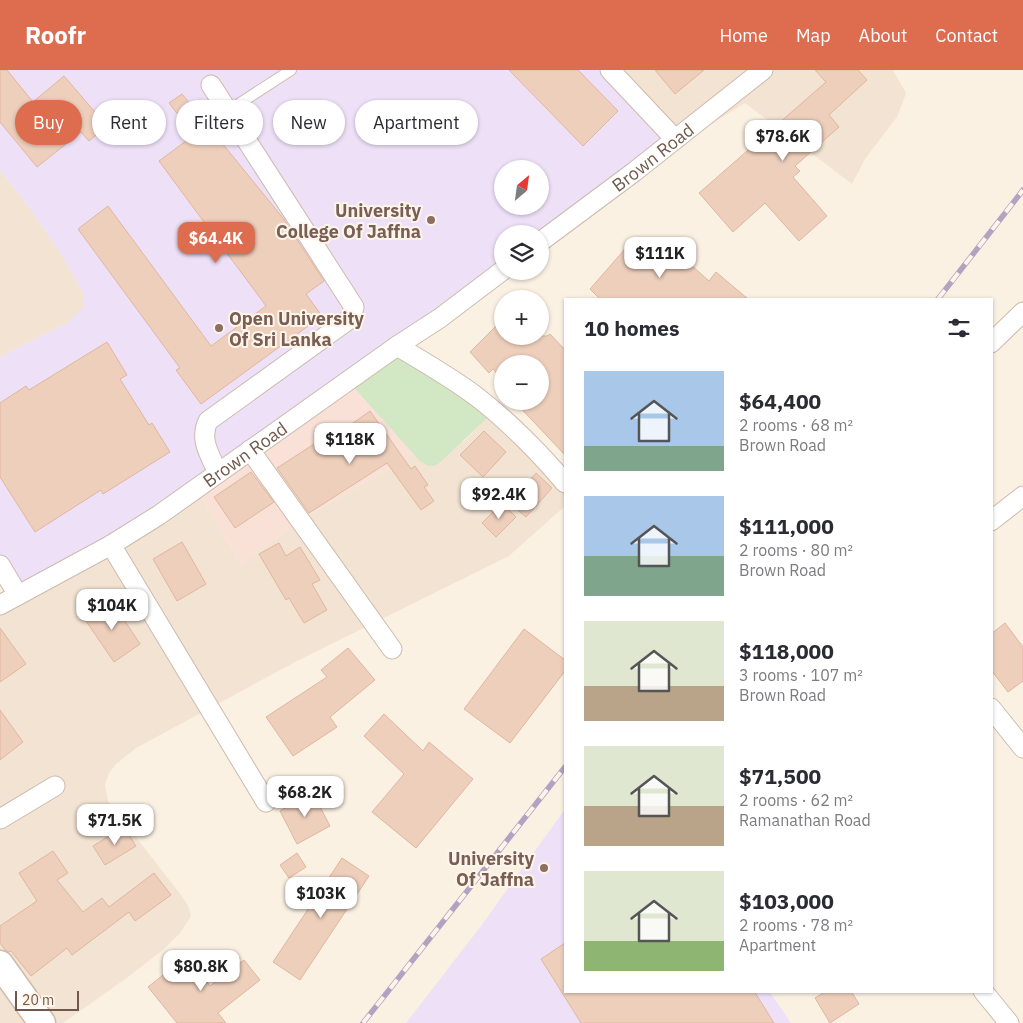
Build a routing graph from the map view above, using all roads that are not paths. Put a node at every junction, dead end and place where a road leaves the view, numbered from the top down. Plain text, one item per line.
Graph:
1 (290, 70) edge
2 (610, 70) edge
3 (763, 70) edge
4 (212, 85) dead end
5 (221, 100) edge
6 (245, 100) edge
7 (676, 139) junction
8 (250, 145) edge
9 (549, 235) edge
10 (494, 276) edge
11 (1023, 312) edge
12 (993, 341) edge
13 (396, 346) junction
14 (250, 450) junction
15 (218, 473) junction
16 (564, 482) edge
17 (1023, 496) edge
18 (993, 519) edge
19 (111, 545) junction
20 (0, 565) edge
21 (18, 595) junction
22 (0, 605) edge
23 (392, 649) dead end
24 (993, 710) edge
25 (1023, 748) edge
26 (55, 786) dead end
27 (266, 802) dead end
28 (0, 819) edge
29 (0, 964) edge
30 (986, 993) edge
31 (42, 1023) edge
32 (1009, 1023) edge

1 - 6 lane
2 - 7 street
3 - 7 street, Brown Road
4 - 5 street
7 - 9 street, Brown Road
8 - 15 street
10 - 13 street, Brown Road
11 - 12 street
13 - 14 street, Brown Road
13 - 16 street
14 - 15 street, Brown Road
14 - 23 street
15 - 19 street, Brown Road
17 - 18 street
19 - 21 street, Brown Road
19 - 27 street
20 - 21 street
21 - 22 street, Brown Road
24 - 25 street
26 - 28 street
29 - 31 main road
30 - 32 street

